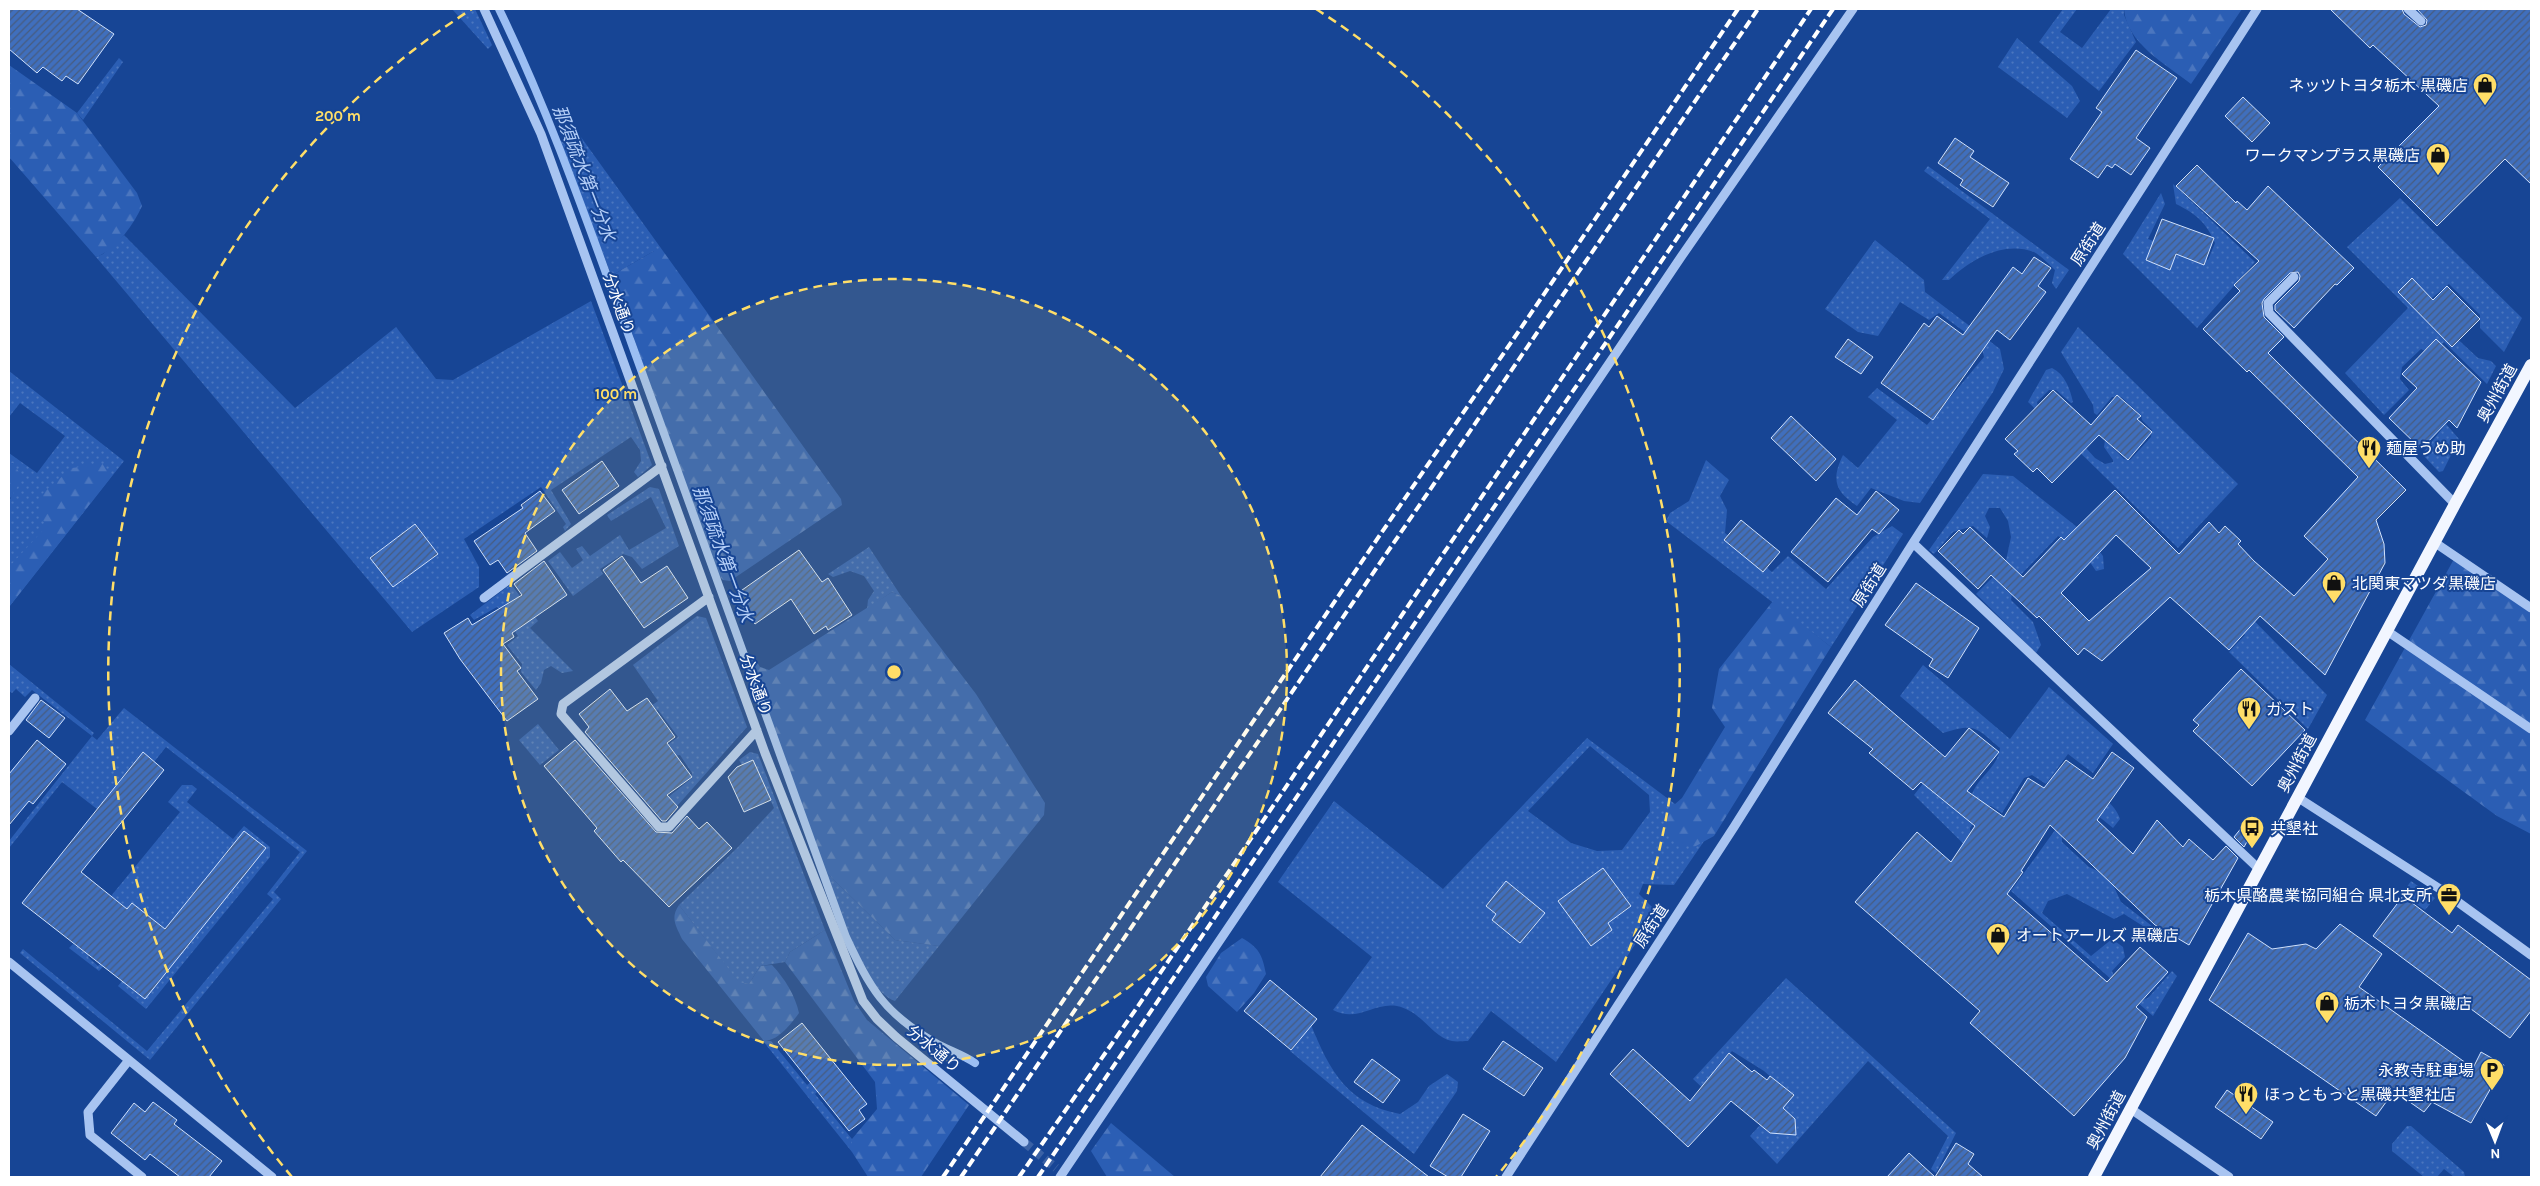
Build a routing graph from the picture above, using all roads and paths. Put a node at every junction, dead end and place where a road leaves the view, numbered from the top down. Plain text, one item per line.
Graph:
1 (484, 9) edge
2 (1853, 9) edge
3 (2257, 9) edge
4 (2408, 9) edge
5 (2421, 21) dead end
6 (2294, 278) dead end
7 (2531, 366) edge
8 (662, 466) junction
9 (2455, 504) junction
10 (2434, 542) junction
11 (1913, 543) junction
12 (709, 597) junction
13 (484, 598) dead end
14 (2531, 608) edge
15 (2387, 630) junction
16 (35, 698) dead end
17 (2531, 729) edge
18 (756, 730) junction
19 (9, 731) edge
20 (2297, 797) junction
21 (2259, 869) junction
22 (2531, 955) edge
23 (9, 962) edge
24 (129, 1060) junction
25 (2130, 1109) junction
26 (1024, 1142) tunnel mouth
27 (1061, 1174) edge
28 (142, 1177) edge
29 (272, 1177) edge
30 (1506, 1177) edge
31 (2094, 1177) edge
32 (2228, 1177) edge

1 - 8 street, 分水通り
2 - 27 street
3 - 11 street, 原街道
4 - 5 street
6 - 9 street
7 - 9 main road, 奥州街道
8 - 12 street, 分水通り
8 - 13 street
9 - 10 main road, 奥州街道
10 - 14 street
10 - 15 main road, 奥州街道
11 - 21 street
11 - 30 street, 原街道
12 - 18 street, 分水通り
12 - 18 street
15 - 17 street
15 - 20 main road, 奥州街道
16 - 19 street
18 - 26 street, 分水通り
20 - 21 main road, 奥州街道
20 - 22 street
21 - 25 main road, 奥州街道
23 - 24 street
24 - 28 street
24 - 29 street
25 - 31 main road, 奥州街道
25 - 32 street

